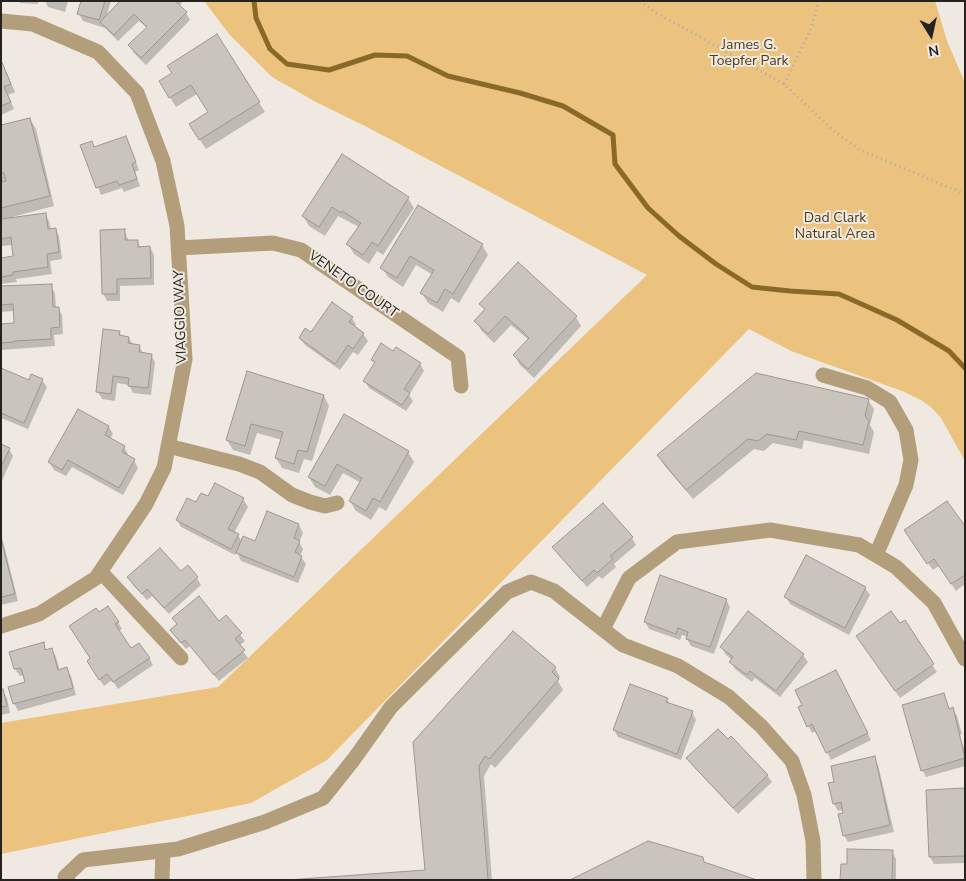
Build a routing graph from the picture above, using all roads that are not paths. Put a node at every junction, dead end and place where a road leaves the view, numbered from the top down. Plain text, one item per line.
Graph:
1 (1, 21) edge
2 (178, 248) junction
3 (823, 375) dead end
4 (461, 386) dead end
5 (168, 446) junction
6 (336, 503) dead end
7 (876, 555) junction
8 (101, 572) junction
9 (1, 626) edge
10 (603, 629) junction
11 (181, 658) dead end
12 (965, 659) edge
13 (163, 851) junction
14 (68, 880) edge
15 (162, 880) edge
16 (814, 880) edge

1 - 2 street, VIAGGIO WAY
2 - 4 street, VENETO COURT
2 - 5 street, VIAGGIO WAY
3 - 7 street
5 - 6 street
5 - 8 street, VIAGGIO WAY
7 - 10 street
7 - 12 street
8 - 9 street, VIAGGIO WAY
8 - 11 street
10 - 13 street
10 - 16 street
13 - 14 street
13 - 15 street

